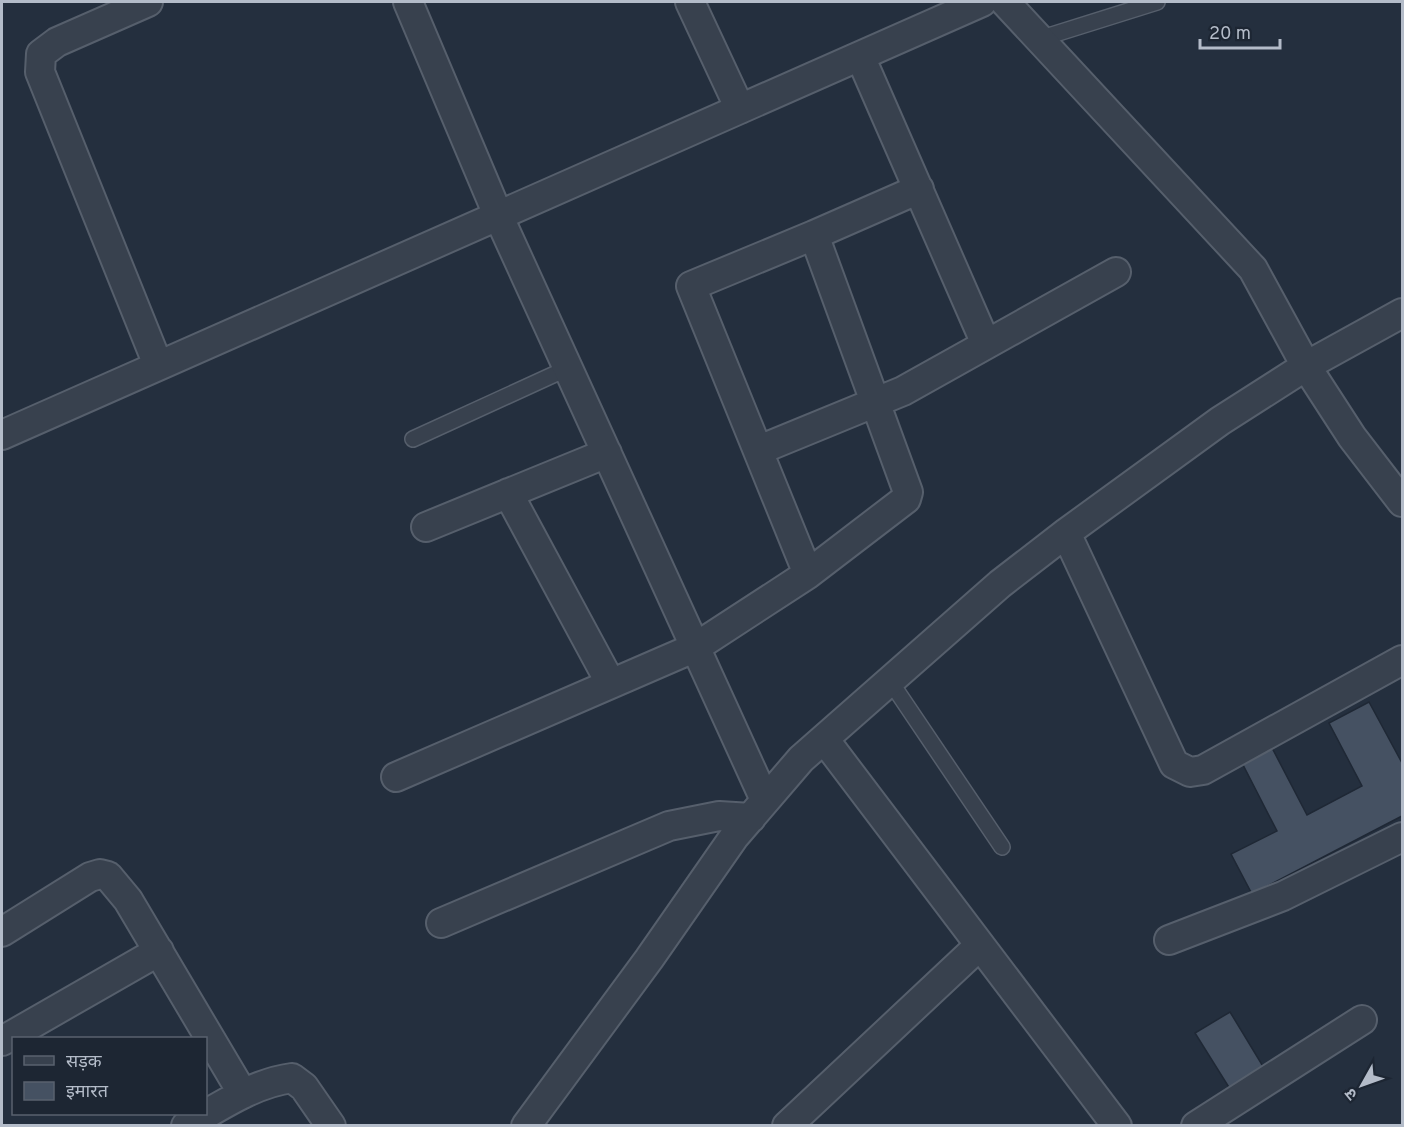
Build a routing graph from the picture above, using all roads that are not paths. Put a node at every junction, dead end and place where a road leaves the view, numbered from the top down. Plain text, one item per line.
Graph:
1 (148, 2) edge
2 (408, 2) edge
3 (982, 2) edge
4 (1005, 2) edge
5 (1157, 2) edge
6 (700, 5) edge
7 (1040, 39) junction
8 (860, 56) junction
9 (740, 109) junction
10 (919, 189) junction
11 (498, 215) junction
12 (814, 235) junction
13 (1116, 272) dead end
14 (1402, 313) edge
15 (986, 344) junction
16 (158, 365) junction
17 (1306, 366) junction
18 (568, 368) junction
19 (875, 402) junction
20 (2, 435) edge
21 (413, 439) dead end
22 (759, 450) junction
23 (607, 453) junction
24 (508, 493) junction
25 (1402, 502) edge
26 (426, 527) dead end
27 (1066, 533) junction
28 (807, 574) junction
29 (696, 647) junction
30 (1402, 660) edge
31 (890, 681) junction
32 (611, 684) junction
33 (824, 739) junction
34 (396, 777) dead end
35 (758, 809) junction
36 (1402, 837) edge
37 (1002, 847) dead end
38 (441, 923) dead end
39 (2, 932) edge
40 (1168, 940) dead end
41 (980, 945) junction
42 (159, 951) junction
43 (1362, 1020) dead end
44 (2, 1041) edge
45 (243, 1094) junction
46 (207, 1114) edge
47 (204, 1115) edge
48 (186, 1125) edge
49 (331, 1125) edge
50 (526, 1125) edge
51 (787, 1125) edge
52 (1117, 1125) edge
53 (1196, 1125) edge

1 - 16 street
2 - 11 street
3 - 8 street
4 - 7 street
5 - 7 lane
6 - 9 street
7 - 17 street
8 - 9 street
8 - 10 street
9 - 11 street
10 - 12 street
10 - 15 street
11 - 16 street
11 - 18 street
12 - 19 street
12 - 22 street
13 - 15 street
14 - 17 street
15 - 19 street
16 - 20 street
17 - 25 street
17 - 27 street
18 - 21 lane
18 - 23 street
19 - 22 street
19 - 28 street
22 - 28 street
23 - 24 street
23 - 29 street
24 - 26 street
24 - 32 street
27 - 30 street
27 - 31 street
28 - 29 street
29 - 32 street
29 - 35 street
31 - 33 street
31 - 37 lane
32 - 34 street
33 - 35 street
33 - 41 street
35 - 38 street
35 - 50 street
36 - 40 street
39 - 42 street
41 - 51 street
41 - 52 street
42 - 44 street
42 - 45 street
43 - 53 street
45 - 46 street
45 - 49 street
47 - 48 street

